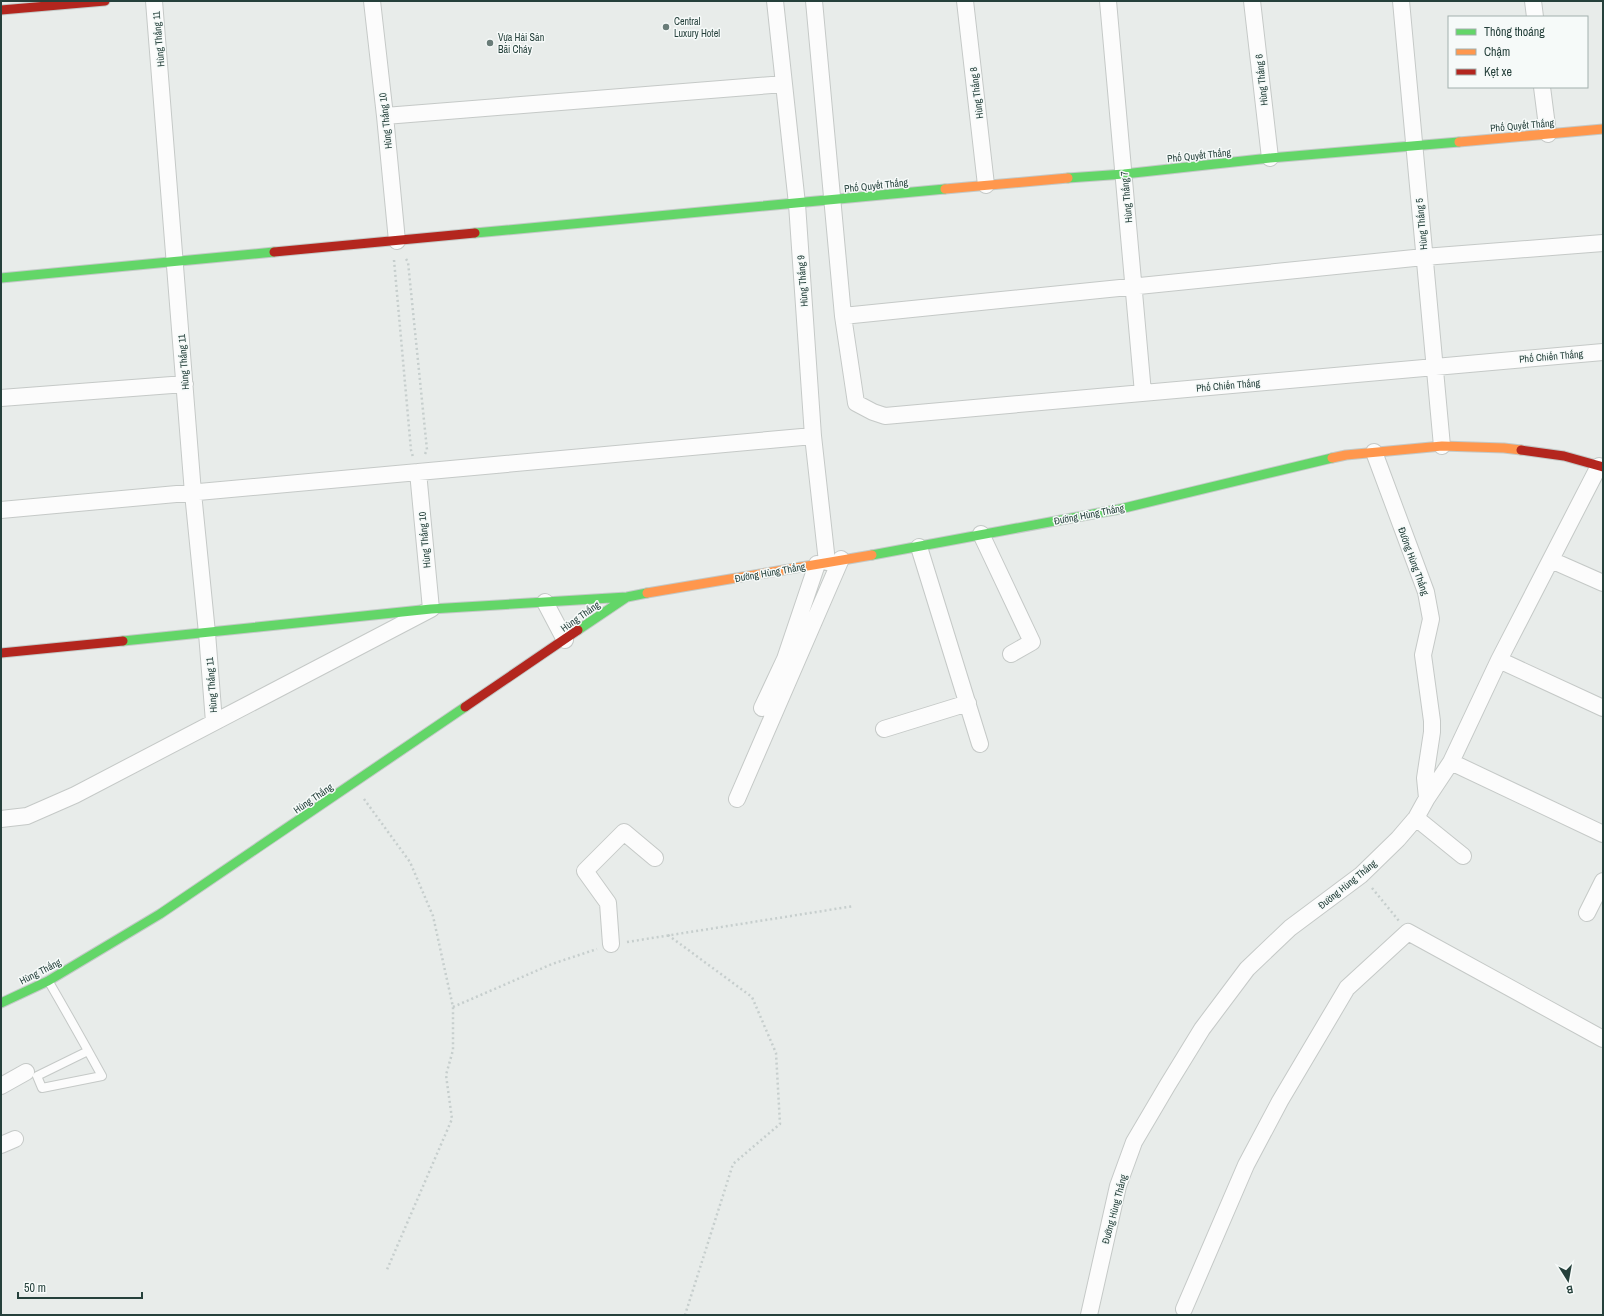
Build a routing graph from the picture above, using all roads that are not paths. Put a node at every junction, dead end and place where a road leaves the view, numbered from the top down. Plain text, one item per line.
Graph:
1 (105, 1) edge
2 (154, 1) edge
3 (372, 1) edge
4 (775, 1) edge
5 (814, 1) edge
6 (965, 1) edge
7 (1108, 1) edge
8 (1252, 1) edge
9 (1401, 1) edge
10 (1533, 1) edge
11 (1, 10) edge
12 (1535, 16) edge
13 (784, 84) junction
14 (1542, 88) edge
15 (385, 116) junction
16 (1603, 129) edge
17 (1548, 134) junction
18 (1414, 146) junction
19 (1270, 158) junction
20 (1124, 174) junction
21 (986, 185) junction
22 (833, 200) junction
23 (797, 204) junction
24 (397, 241) junction
25 (1603, 243) edge
26 (1424, 257) junction
27 (175, 262) junction
28 (1, 278) edge
29 (1134, 286) junction
30 (843, 316) junction
31 (1603, 352) edge
32 (1434, 367) junction
33 (185, 384) junction
34 (1143, 393) junction
35 (1, 398) edge
36 (813, 436) junction
37 (1442, 446) junction
38 (1374, 452) junction
39 (1601, 466) edge
40 (418, 472) junction
41 (194, 492) junction
42 (1, 510) edge
43 (981, 534) junction
44 (920, 547) junction
45 (1551, 560) junction
46 (828, 562) junction
47 (1603, 583) edge
48 (627, 597) junction
49 (545, 602) junction
50 (430, 609) junction
51 (207, 632) junction
52 (565, 640) junction
53 (1, 653) edge
54 (1011, 654) dead end
55 (1499, 660) junction
56 (968, 704) junction
57 (762, 708) dead end
58 (1603, 708) edge
59 (214, 722) junction
60 (884, 729) dead end
61 (980, 744) dead end
62 (1451, 762) junction
63 (1427, 798) junction
64 (737, 799) dead end
65 (1416, 818) junction
66 (1, 819) edge
67 (1603, 834) edge
68 (1463, 856) dead end
69 (655, 858) dead end
70 (1603, 881) edge
71 (1587, 913) dead end
72 (611, 944) road end
73 (48, 981) junction
74 (1, 1003) edge
75 (1603, 1039) edge
76 (88, 1051) junction
77 (26, 1072) dead end
78 (1, 1086) edge
79 (1184, 1309) dead end
80 (1089, 1315) edge

1 - 11 street
2 - 27 street, Hùng Thắng 11
3 - 15 street, Hùng Thắng 10
4 - 13 street, Hùng Thắng 9
5 - 22 street
6 - 21 street, Hùng Thắng 8
7 - 20 street, Hùng Thắng 7
8 - 19 street, Hùng Thắng 6
9 - 18 street, Hùng Thắng 5
10 - 12 street
13 - 15 street
13 - 23 street, Hùng Thắng 9
14 - 17 street
15 - 24 street, Hùng Thắng 10
16 - 17 street, Phố Quyết Thắng
17 - 18 street, Phố Quyết Thắng
18 - 19 street, Phố Quyết Thắng
18 - 26 street, Hùng Thắng 5
19 - 20 street, Phố Quyết Thắng
20 - 21 street, Phố Quyết Thắng
20 - 29 street, Hùng Thắng 7
21 - 22 street, Phố Quyết Thắng
22 - 23 street, Phố Quyết Thắng
22 - 30 street
23 - 24 street, Phố Quyết Thắng
23 - 36 street, Hùng Thắng 9
24 - 27 street, Phố Quyết Thắng
25 - 26 street
26 - 29 street
26 - 32 street, Hùng Thắng 5
27 - 28 street, Phố Quyết Thắng
27 - 33 street, Hùng Thắng 11
29 - 30 street
29 - 34 street, Hùng Thắng 7
30 - 34 street, Phố Chiến Thắng
31 - 32 street, Phố Chiến Thắng
32 - 34 street, Phố Chiến Thắng
32 - 37 street, Hùng Thắng 5
33 - 35 street
33 - 41 street, Hùng Thắng 11
36 - 40 street
36 - 46 street, Hùng Thắng 9
37 - 38 street
37 - 39 street
38 - 43 street, Đường Hùng Thắng
38 - 63 street, Đường Hùng Thắng
39 - 45 street
40 - 41 street
40 - 50 street, Hùng Thắng 10
41 - 42 street
41 - 51 street, Hùng Thắng 11
43 - 44 street, Đường Hùng Thắng
43 - 54 street
44 - 46 street, Đường Hùng Thắng
44 - 56 street
45 - 47 street
45 - 55 street
46 - 48 street, Đường Hùng Thắng
46 - 57 street
46 - 64 street
48 - 49 street, Đường Hùng Thắng
48 - 52 street, Hùng Thắng
49 - 50 street, Đường Hùng Thắng
49 - 52 street
50 - 51 street, Đường Hùng Thắng
50 - 59 street
51 - 53 street, Đường Hùng Thắng
51 - 59 street, Hùng Thắng 11
52 - 73 street, Hùng Thắng
55 - 58 street
55 - 62 street
56 - 60 street
56 - 61 street
59 - 66 street
62 - 63 street
62 - 67 street
63 - 65 street, Đường Hùng Thắng
65 - 68 street
65 - 80 street, Đường Hùng Thắng
69 - 72 street
70 - 71 street
73 - 74 street, Hùng Thắng
73 - 76 lane
75 - 79 street
76 - 76 lane
77 - 78 street

